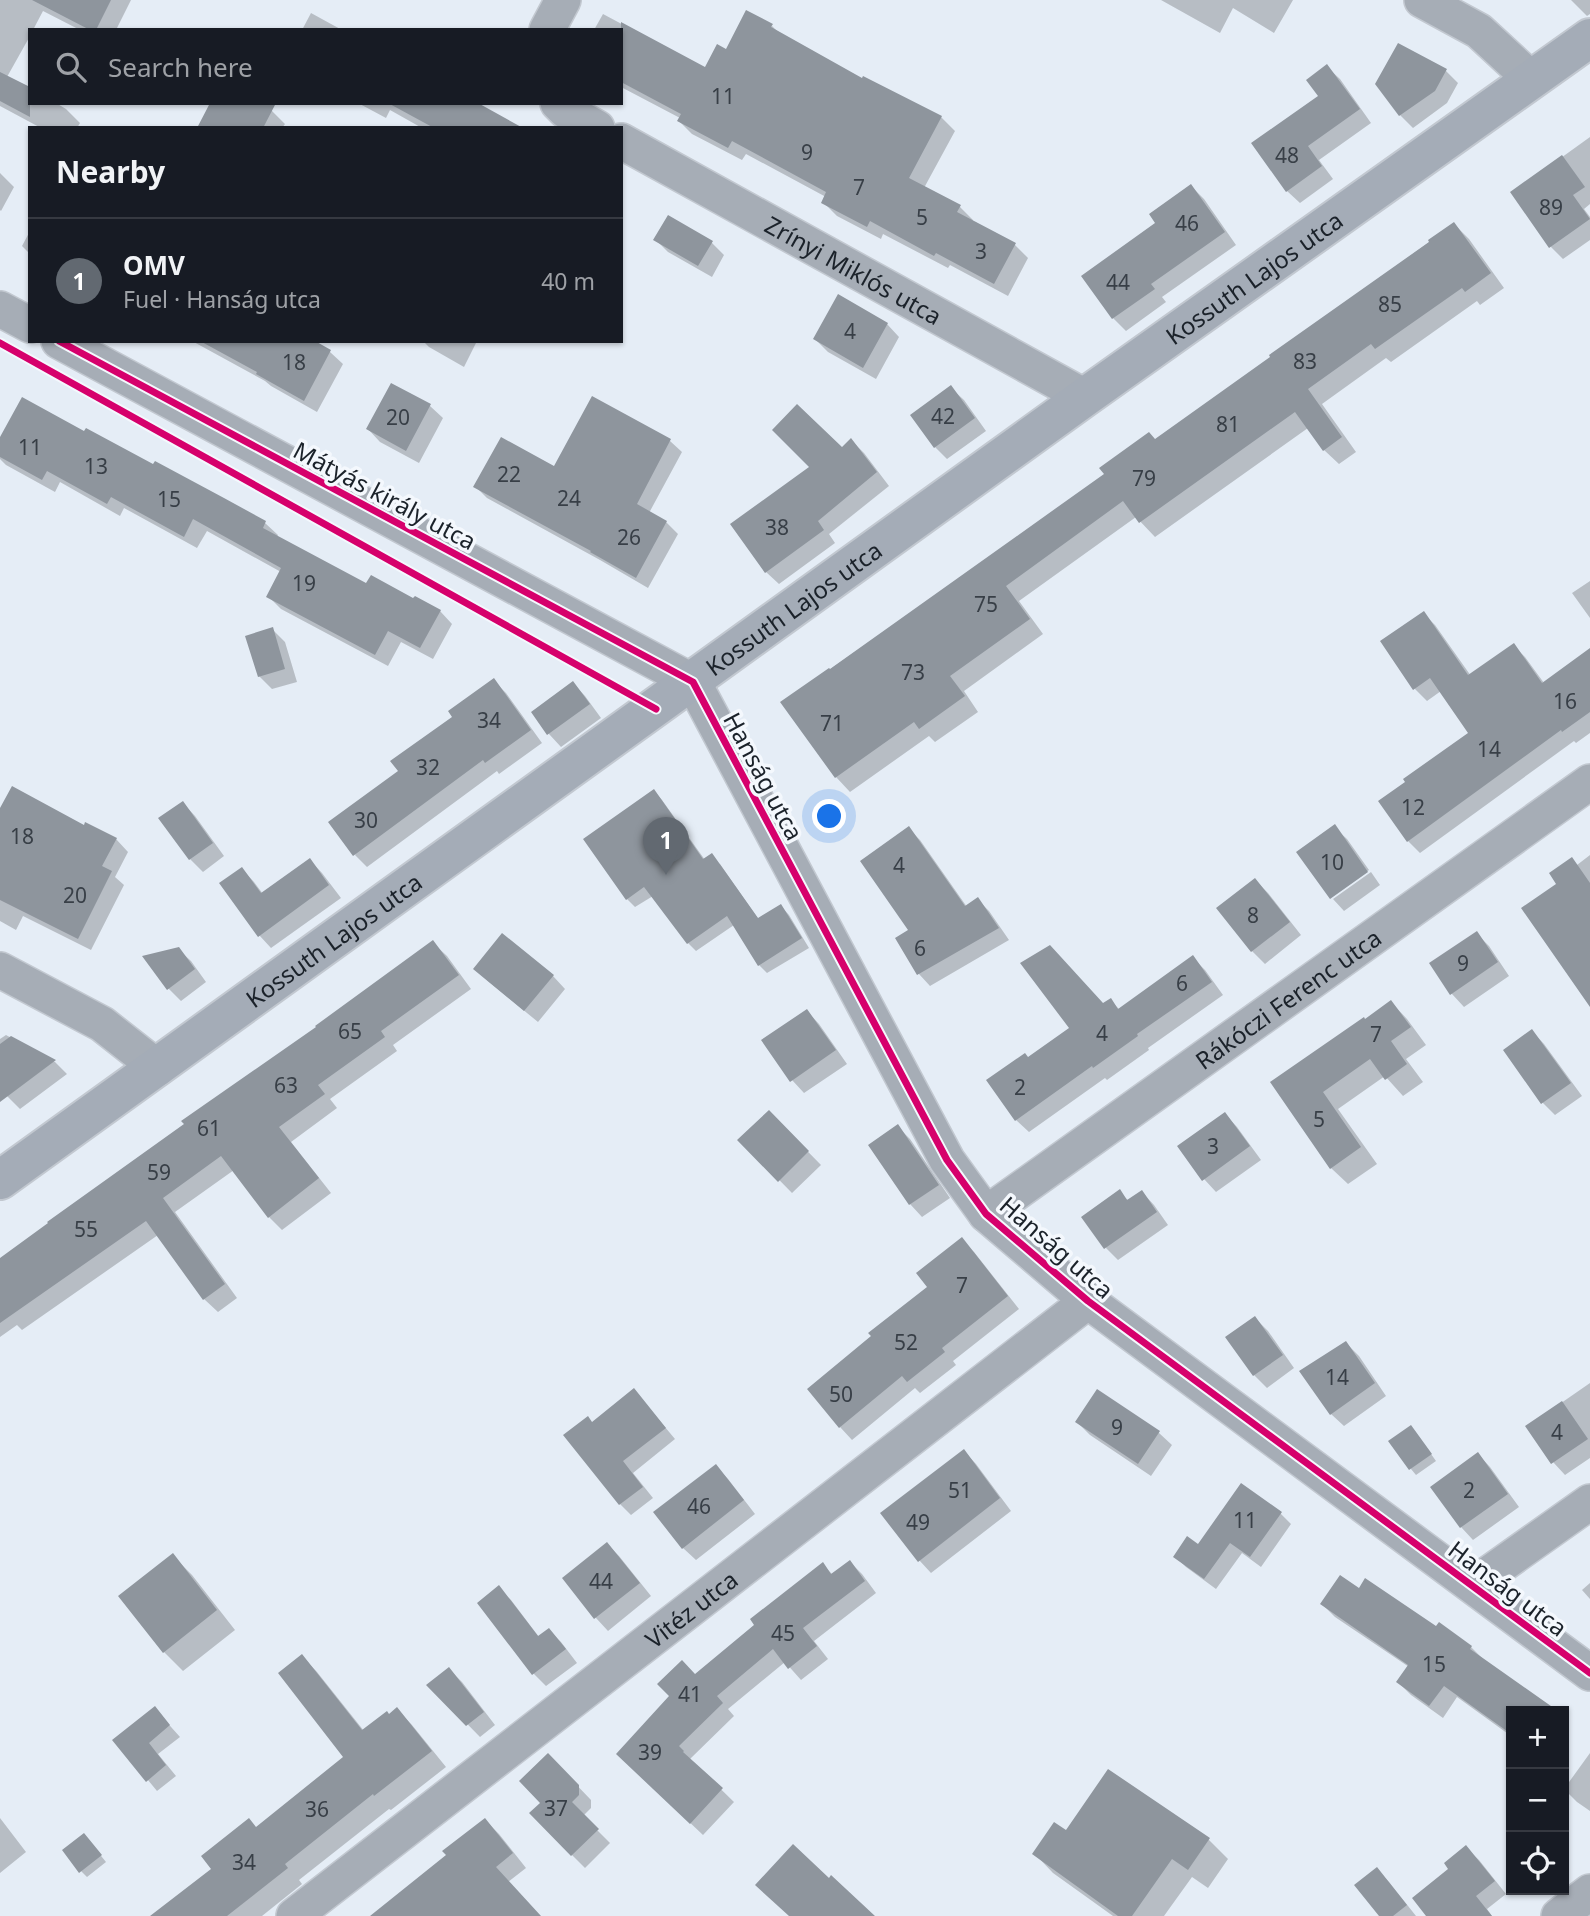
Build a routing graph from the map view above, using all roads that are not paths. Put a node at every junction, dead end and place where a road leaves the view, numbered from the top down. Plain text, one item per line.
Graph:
1 (563, 0) edge
2 (1422, 0) edge
3 (548, 28) edge
4 (1590, 38) edge
5 (1532, 80) junction
6 (560, 105) edge
7 (593, 126) edge
8 (623, 142) edge
9 (0, 309) edge
10 (28, 324) edge
11 (63, 343) edge
12 (1086, 397) junction
13 (693, 682) junction
14 (1590, 782) edge
15 (0, 970) edge
16 (158, 1068) junction
17 (0, 1180) edge
18 (986, 1214) junction
19 (1088, 1301) junction
20 (1590, 1502) edge
21 (1473, 1585) junction
22 (1590, 1673) edge
23 (1590, 1892) edge
24 (294, 1916) edge
25 (1559, 1916) edge

1 - 3 street
2 - 5 street
4 - 5 main road, Kossuth Lajos utca
5 - 12 main road, Kossuth Lajos utca
6 - 7 street
8 - 12 street, Zrínyi Miklós utca
9 - 10 street
11 - 13 street, Mátyás király utca
12 - 13 main road, Kossuth Lajos utca
13 - 16 main road, Kossuth Lajos utca
13 - 18 street, Hanság utca
14 - 18 street, Rákóczi Ferenc utca
15 - 16 street
16 - 17 main road, Kossuth Lajos utca
18 - 19 street, Hanság utca
19 - 21 street, Hanság utca
19 - 24 street, Vitéz utca
20 - 21 street
21 - 22 street, Hanság utca
23 - 25 street

